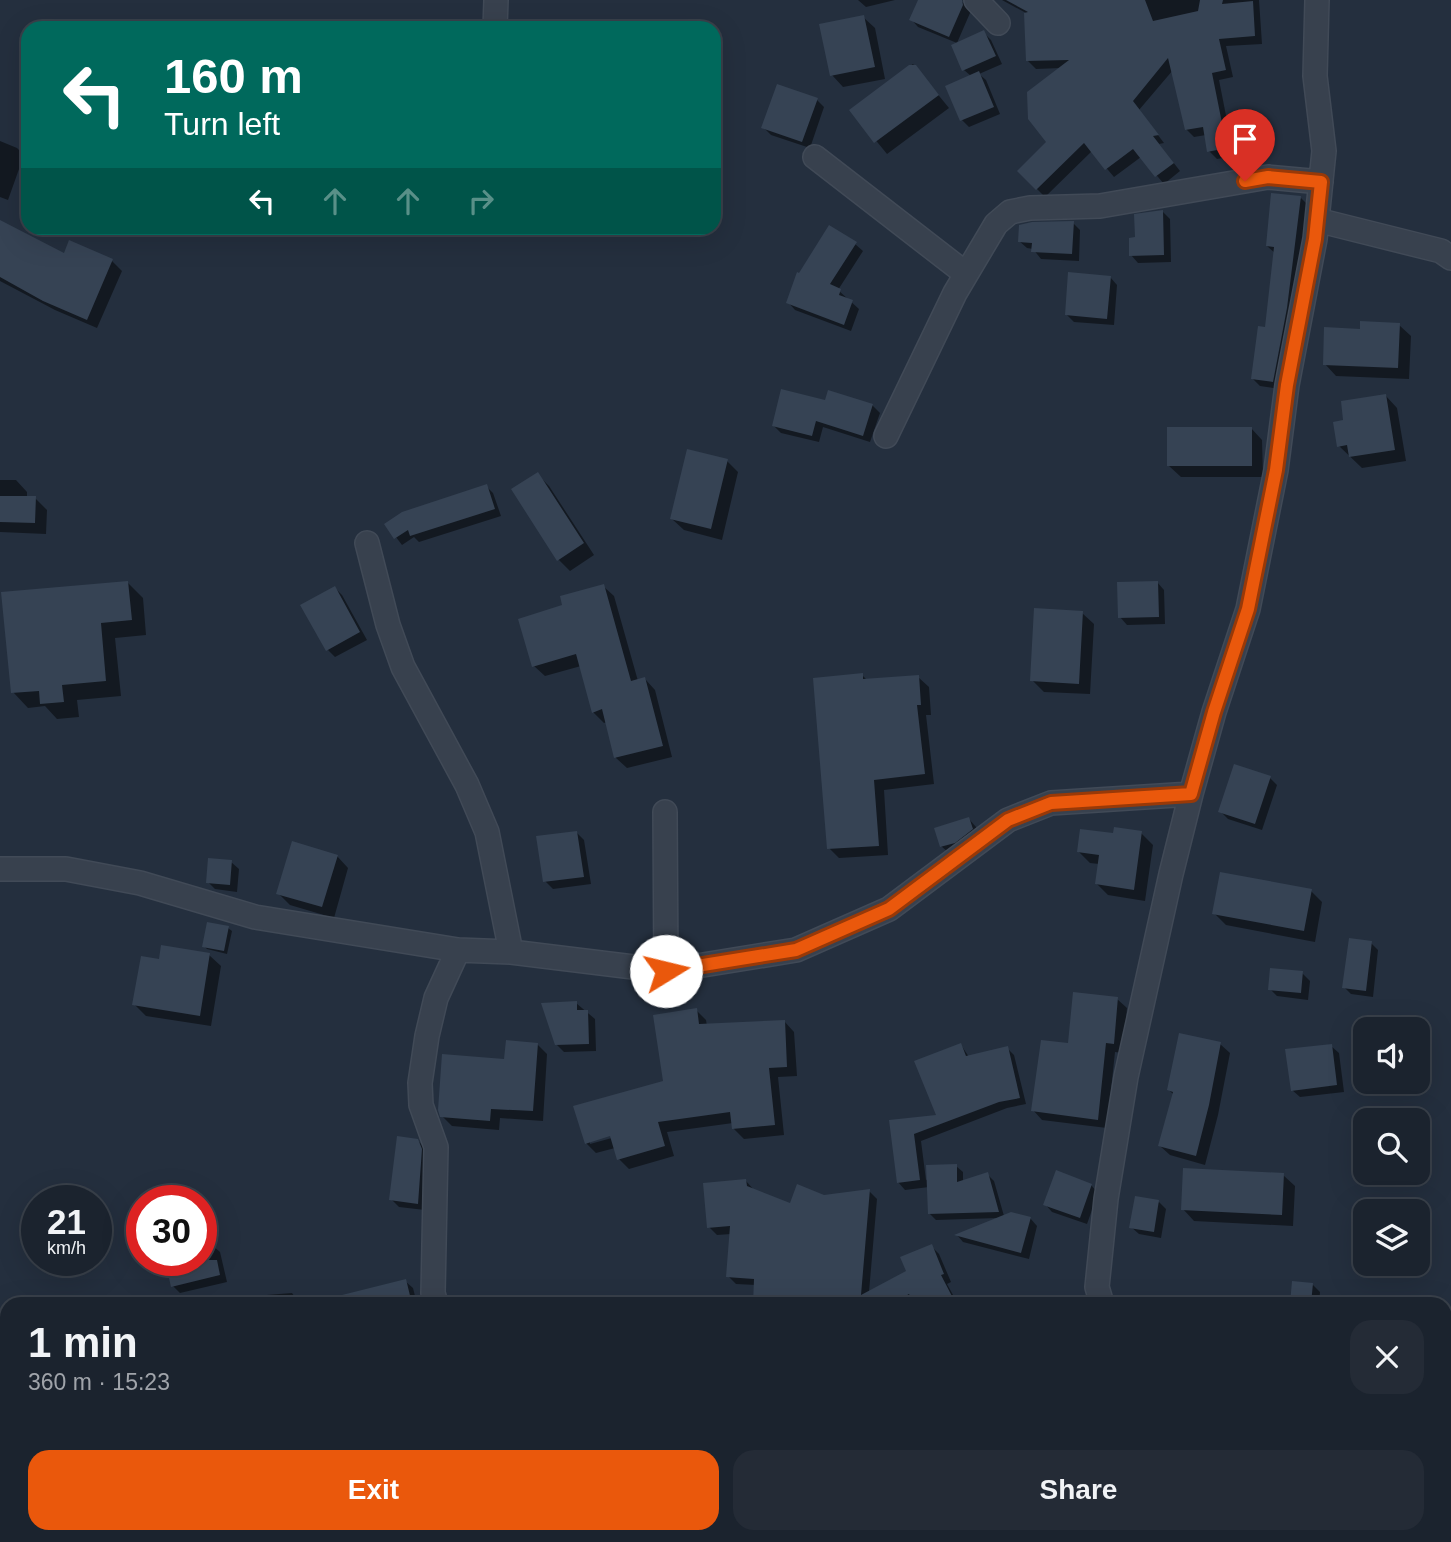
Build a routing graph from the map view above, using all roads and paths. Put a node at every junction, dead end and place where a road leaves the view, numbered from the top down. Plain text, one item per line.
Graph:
1 (496, 0) edge
2 (976, 0) edge
3 (1317, 0) edge
4 (495, 21) edge
5 (998, 23) dead end
6 (815, 157) dead end
7 (1321, 182) junction
8 (1317, 220) junction
9 (1451, 257) edge
10 (966, 274) junction
11 (886, 436) dead end
12 (367, 543) dead end
13 (1191, 794) junction
14 (665, 812) dead end
15 (0, 869) edge
16 (458, 950) junction
17 (511, 952) junction
18 (666, 971) junction
19 (434, 1297) edge
20 (1100, 1297) edge

1 - 4 street
2 - 5 street
3 - 7 street
6 - 10 street
7 - 8 street
7 - 10 street
8 - 9 street
8 - 13 street
10 - 11 street
12 - 17 street
13 - 18 street
13 - 20 street
14 - 18 street
15 - 16 street
16 - 17 street
16 - 19 street
17 - 18 street

